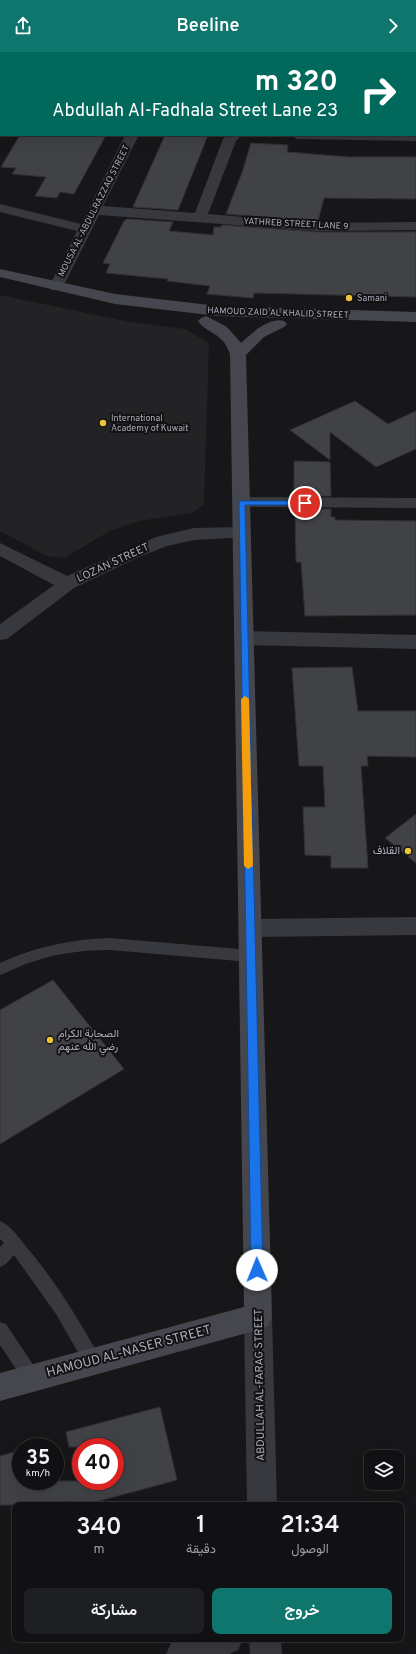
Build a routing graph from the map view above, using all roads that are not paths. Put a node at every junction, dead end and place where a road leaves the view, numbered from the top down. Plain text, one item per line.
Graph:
1 (131, 136) edge
2 (234, 136) edge
3 (356, 136) edge
4 (416, 137) edge
5 (0, 208) edge
6 (94, 210) junction
7 (200, 218) junction
8 (416, 226) edge
9 (85, 229) junction
10 (0, 273) edge
11 (0, 285) edge
12 (56, 287) junction
13 (416, 317) edge
14 (206, 321) junction
15 (279, 324) junction
16 (416, 328) edge
17 (238, 354) junction
18 (416, 487) edge
19 (241, 502) junction
20 (385, 503) junction
21 (416, 503) edge
22 (242, 533) junction
23 (0, 549) edge
24 (67, 584) junction
25 (0, 634) edge
26 (244, 638) junction
27 (416, 642) edge
28 (416, 926) edge
29 (250, 928) junction
30 (250, 956) junction
31 (0, 969) edge
32 (0, 1228) edge
33 (14, 1243) junction
34 (0, 1259) edge
35 (258, 1317) junction
36 (0, 1330) edge
37 (93, 1362) junction
38 (32, 1378) junction
39 (0, 1387) edge
40 (262, 1502) edge
41 (218, 1642) edge
42 (265, 1642) edge
43 (182, 1654) edge
44 (266, 1654) edge

1 - 6 street, MOUSA AL-ABDULRAZZAQ STREET
2 - 7 street
3 - 4 street
5 - 9 street
6 - 7 street, YATHREB STREET LANE 9
6 - 9 street, MOUSA AL-ABDULRAZZAQ STREET
7 - 8 street, YATHREB STREET LANE 9
9 - 12 street, MOUSA AL-ABDULRAZZAQ STREET
10 - 12 street, HAMOUD ZAID AL KHALID STREET
11 - 14 street, HAMOUD ZAID AL KHALID STREET
12 - 13 street, HAMOUD ZAID AL KHALID STREET
14 - 15 street, HAMOUD ZAID AL KHALID STREET
14 - 17 street, ABDULLAH AL-FARAG STREET
15 - 16 street, HAMOUD ZAID AL KHALID STREET
15 - 17 street
17 - 19 street, ABDULLAH AL-FARAG STREET
18 - 20 street
19 - 20 street
19 - 22 street, ABDULLAH AL-FARAG STREET
20 - 21 street
22 - 24 street, LOZAN STREET
22 - 26 street, ABDULLAH AL-FARAG STREET
23 - 24 street
24 - 25 street, LOZAN STREET
26 - 27 street
26 - 29 street, ABDULLAH AL-FARAG STREET
28 - 29 street
29 - 30 street, ABDULLAH AL-FARAG STREET
30 - 31 lane
30 - 35 street, ABDULLAH AL-FARAG STREET
32 - 33 lane
33 - 34 lane
33 - 37 lane
35 - 37 street, HAMOUD AL-NASER STREET
35 - 40 street, ABDULLAH AL-FARAG STREET
36 - 38 lane
37 - 38 street, HAMOUD AL-NASER STREET
38 - 39 street, HAMOUD AL-NASER STREET
41 - 43 street
42 - 44 street

